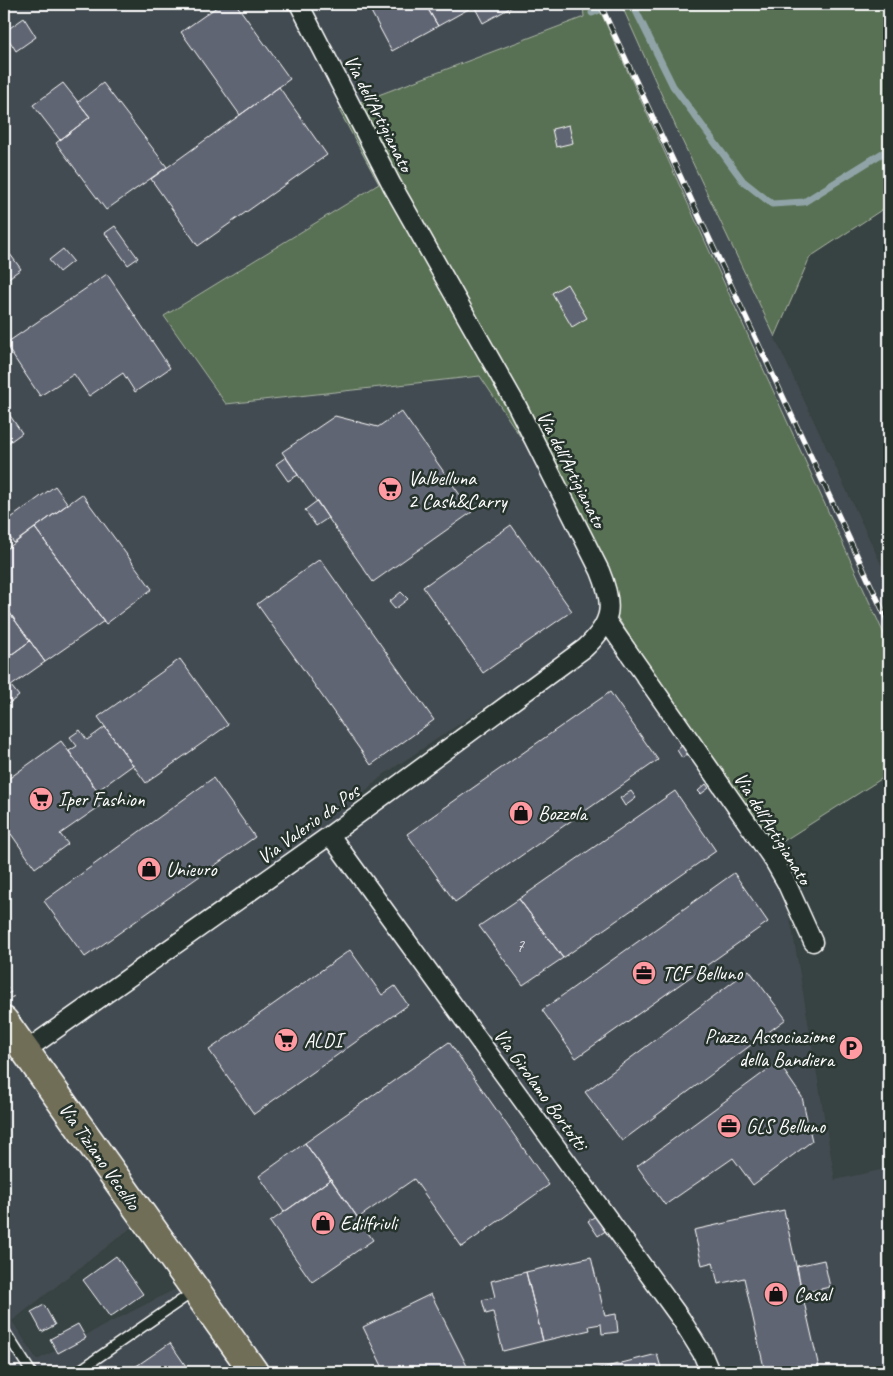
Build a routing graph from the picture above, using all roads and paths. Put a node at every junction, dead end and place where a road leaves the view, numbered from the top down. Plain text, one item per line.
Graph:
1 (299, 4) edge
2 (606, 620) junction
3 (330, 835) junction
4 (813, 942) dead end
5 (4, 1021) edge
6 (25, 1051) junction
7 (196, 1291) junction
8 (4, 1330) edge
9 (31, 1372) edge
10 (77, 1372) edge
11 (254, 1372) edge
12 (710, 1372) edge

1 - 2 street, Via dell'Artigianato
2 - 3 street, Via Valerio da Pos
2 - 4 street, Via dell'Artigianato
3 - 6 street, Via Valerio da Pos
3 - 12 street, Via Girolamo Bortotti
5 - 6 main road, Via Tiziano Vecellio
6 - 7 main road, Via Tiziano Vecellio
7 - 10 lane
7 - 11 main road, Via Tiziano Vecellio
8 - 9 lane

